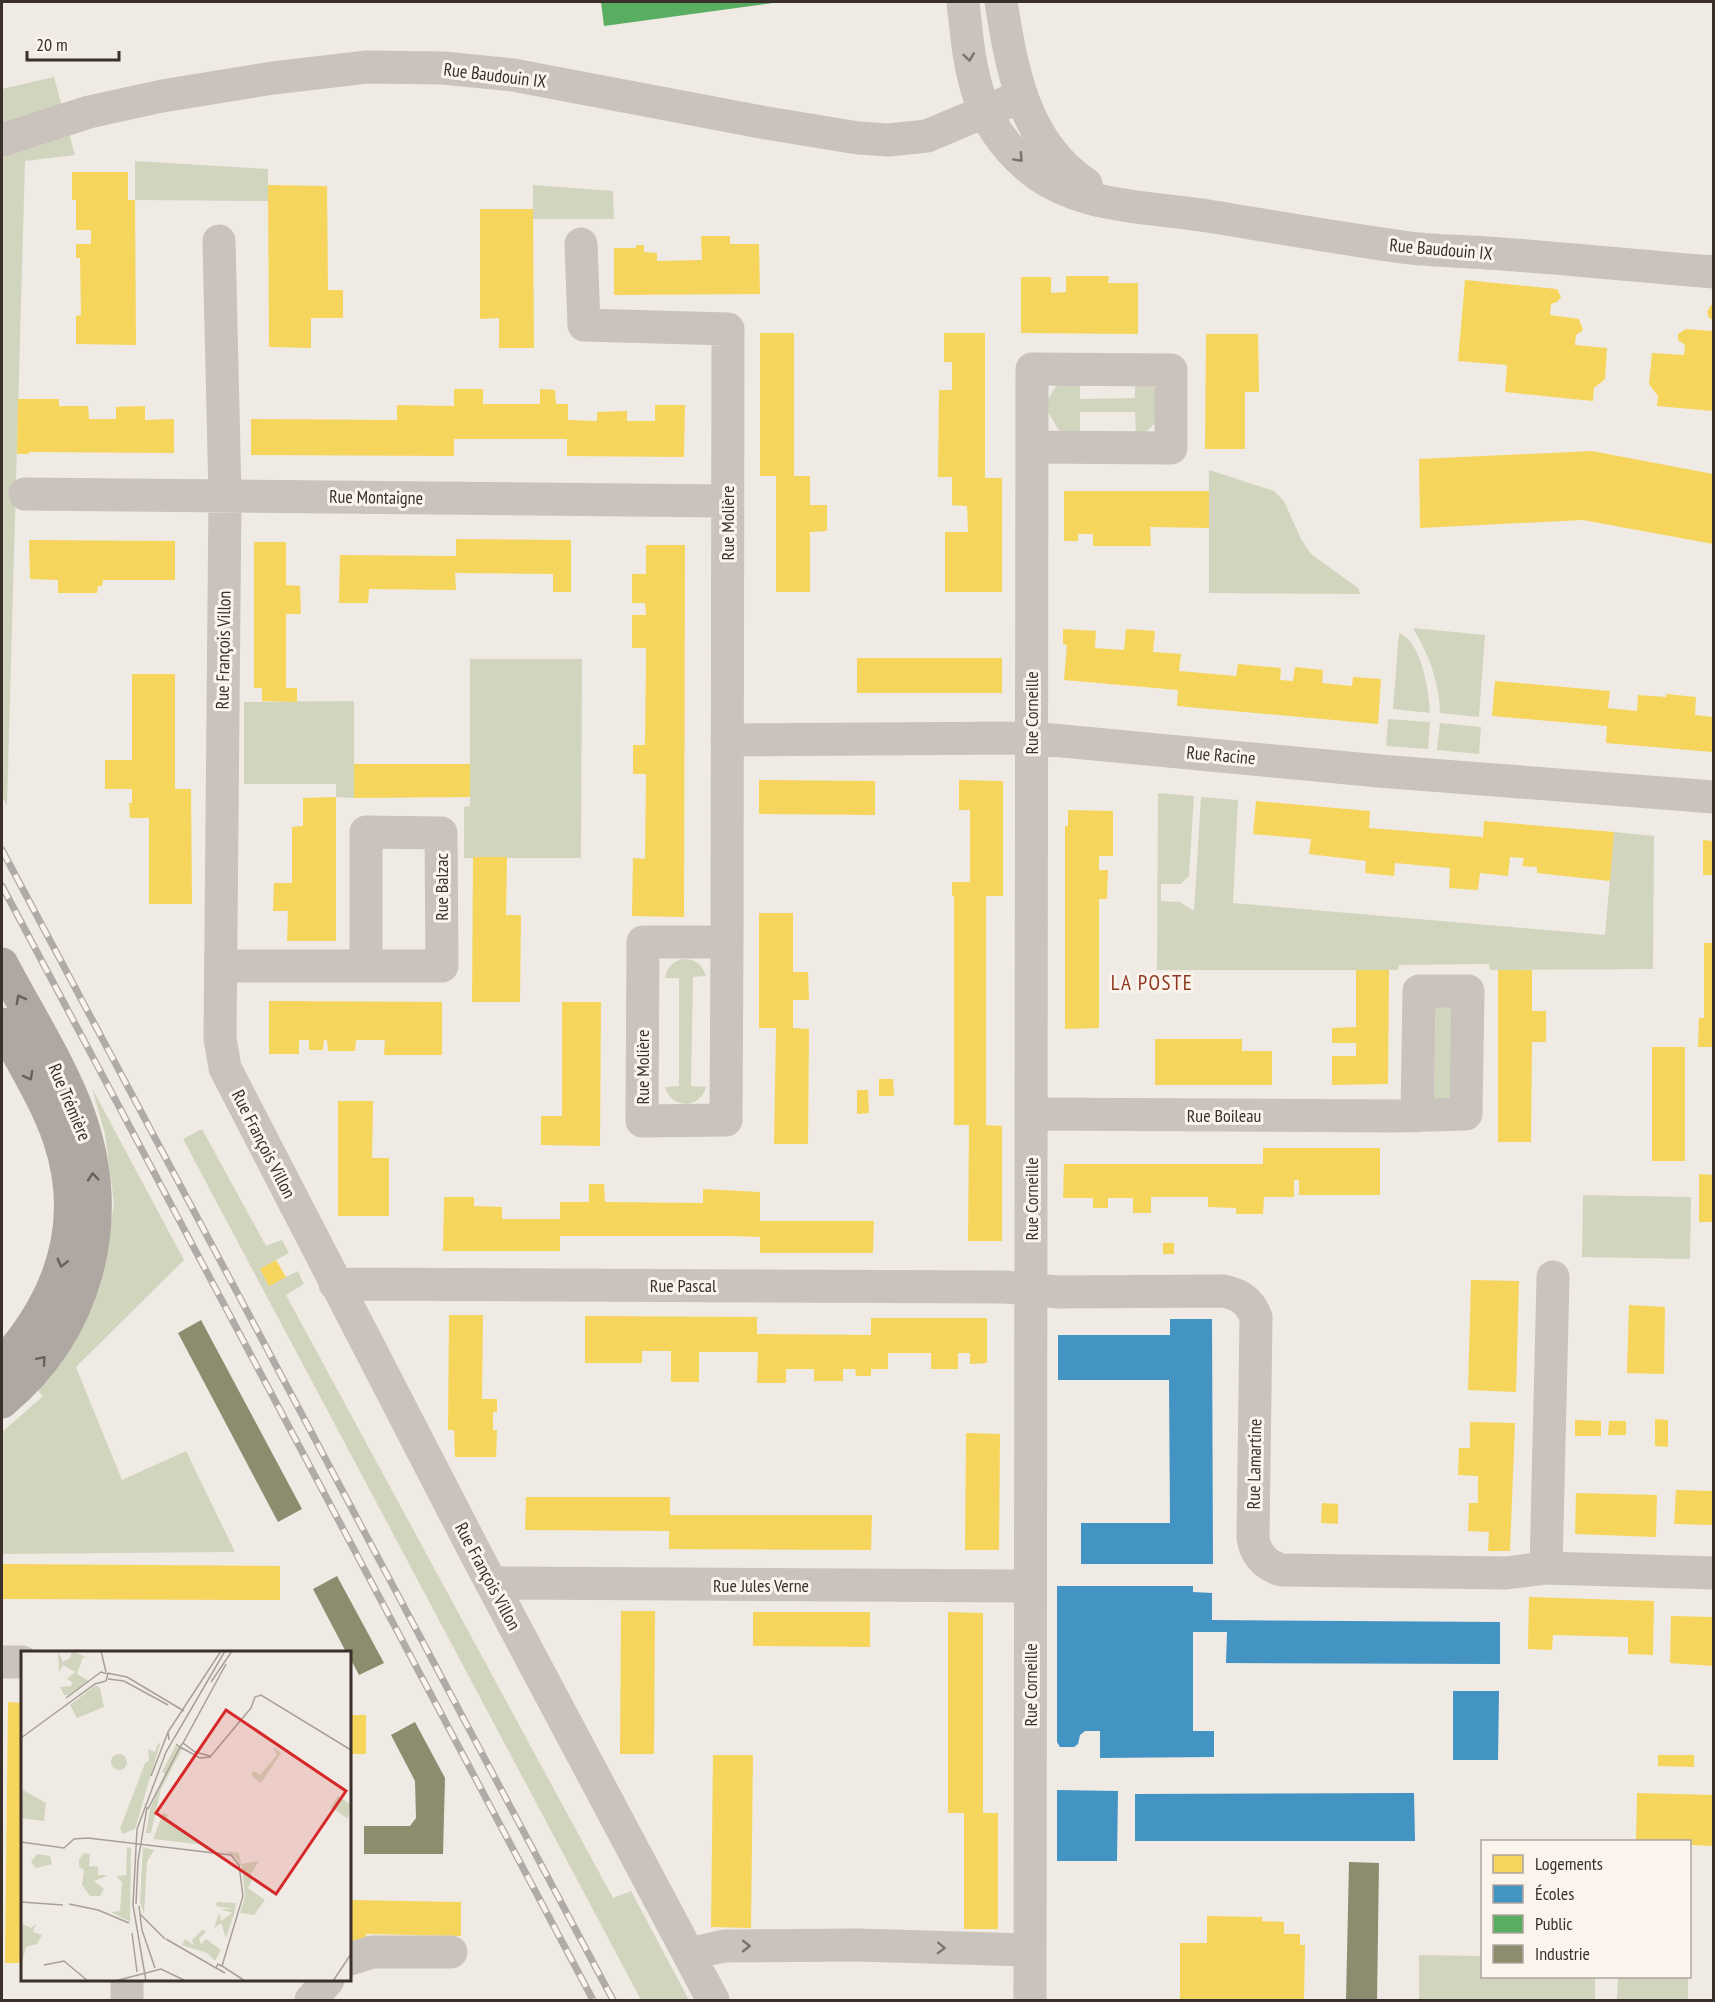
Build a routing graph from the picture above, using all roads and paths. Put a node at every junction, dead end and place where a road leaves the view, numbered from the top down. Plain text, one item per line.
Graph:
1 (963, 2) edge
2 (1001, 2) edge
3 (1022, 96) junction
4 (985, 111) junction
5 (2, 140) edge
6 (1170, 210) junction
7 (219, 241) dead end
8 (581, 244) dead end
9 (1713, 272) edge
10 (1032, 447) junction
11 (25, 494) dead end
12 (225, 495) junction
13 (728, 501) junction
14 (1031, 738) junction
15 (727, 740) junction
16 (1713, 797) edge
17 (727, 942) junction
18 (2, 964) edge
19 (221, 966) junction
20 (366, 966) junction
21 (2, 1024) edge
22 (1031, 1114) junction
23 (1417, 1116) dead end
24 (1553, 1277) dead end
25 (335, 1284) junction
26 (1031, 1290) junction
27 (2, 1365) edge
28 (2, 1402) edge
29 (1546, 1568) junction
30 (1713, 1573) edge
31 (491, 1583) junction
32 (1030, 1586) junction
33 (2, 1662) edge
34 (21, 1662) edge
35 (1030, 1950) junction
36 (451, 1952) dead end
37 (689, 1954) junction
38 (351, 1959) edge
39 (127, 1981) edge
40 (327, 1981) edge
41 (127, 2001) edge
42 (310, 2001) edge
43 (713, 2001) edge
44 (1030, 2001) edge

1 -> 4 street, Rue Baudouin IX
2 - 3 street, Rue Baudouin IX
3 - 4 street, Rue Baudouin IX
3 - 6 street, Rue Baudouin IX
4 - 5 street, Rue Baudouin IX
4 -> 6 street, Rue Baudouin IX
6 - 9 street, Rue Baudouin IX
7 - 12 street, Rue François Villon
8 - 13 street, Rue Molière
10 - 10 street, Rue Corneille
10 - 14 street, Rue Corneille
11 - 12 street, Rue Montaigne
12 - 13 street, Rue Montaigne
12 - 19 street, Rue François Villon
13 - 15 street, Rue Molière
14 - 15 street, Rue Racine
14 - 16 street, Rue Racine
14 - 22 street, Rue Corneille
15 - 17 street, Rue Molière
17 - 17 street, Rue Molière
28 -> 18 main road, Rue Trémière
19 - 20 street, Rue Balzac
19 - 25 street, Rue François Villon
20 - 20 street, Rue Balzac
21 -> 27 main road, Rue Trémière
22 - 23 street, Rue Boileau
22 - 26 street, Rue Corneille
24 - 29 street
25 - 26 street, Rue Pascal
25 - 31 street, Rue François Villon
26 - 29 street, Rue Lamartine
26 - 32 street, Rue Corneille
29 - 30 street, Rue Lamartine
31 - 32 street, Rue Jules Verne
31 - 37 street, Rue François Villon
32 - 35 street, Rue Corneille
33 - 34 street
37 -> 35 street
35 - 44 street, Rue Corneille
36 - 38 street
37 - 43 street
39 - 41 street
40 - 42 street

